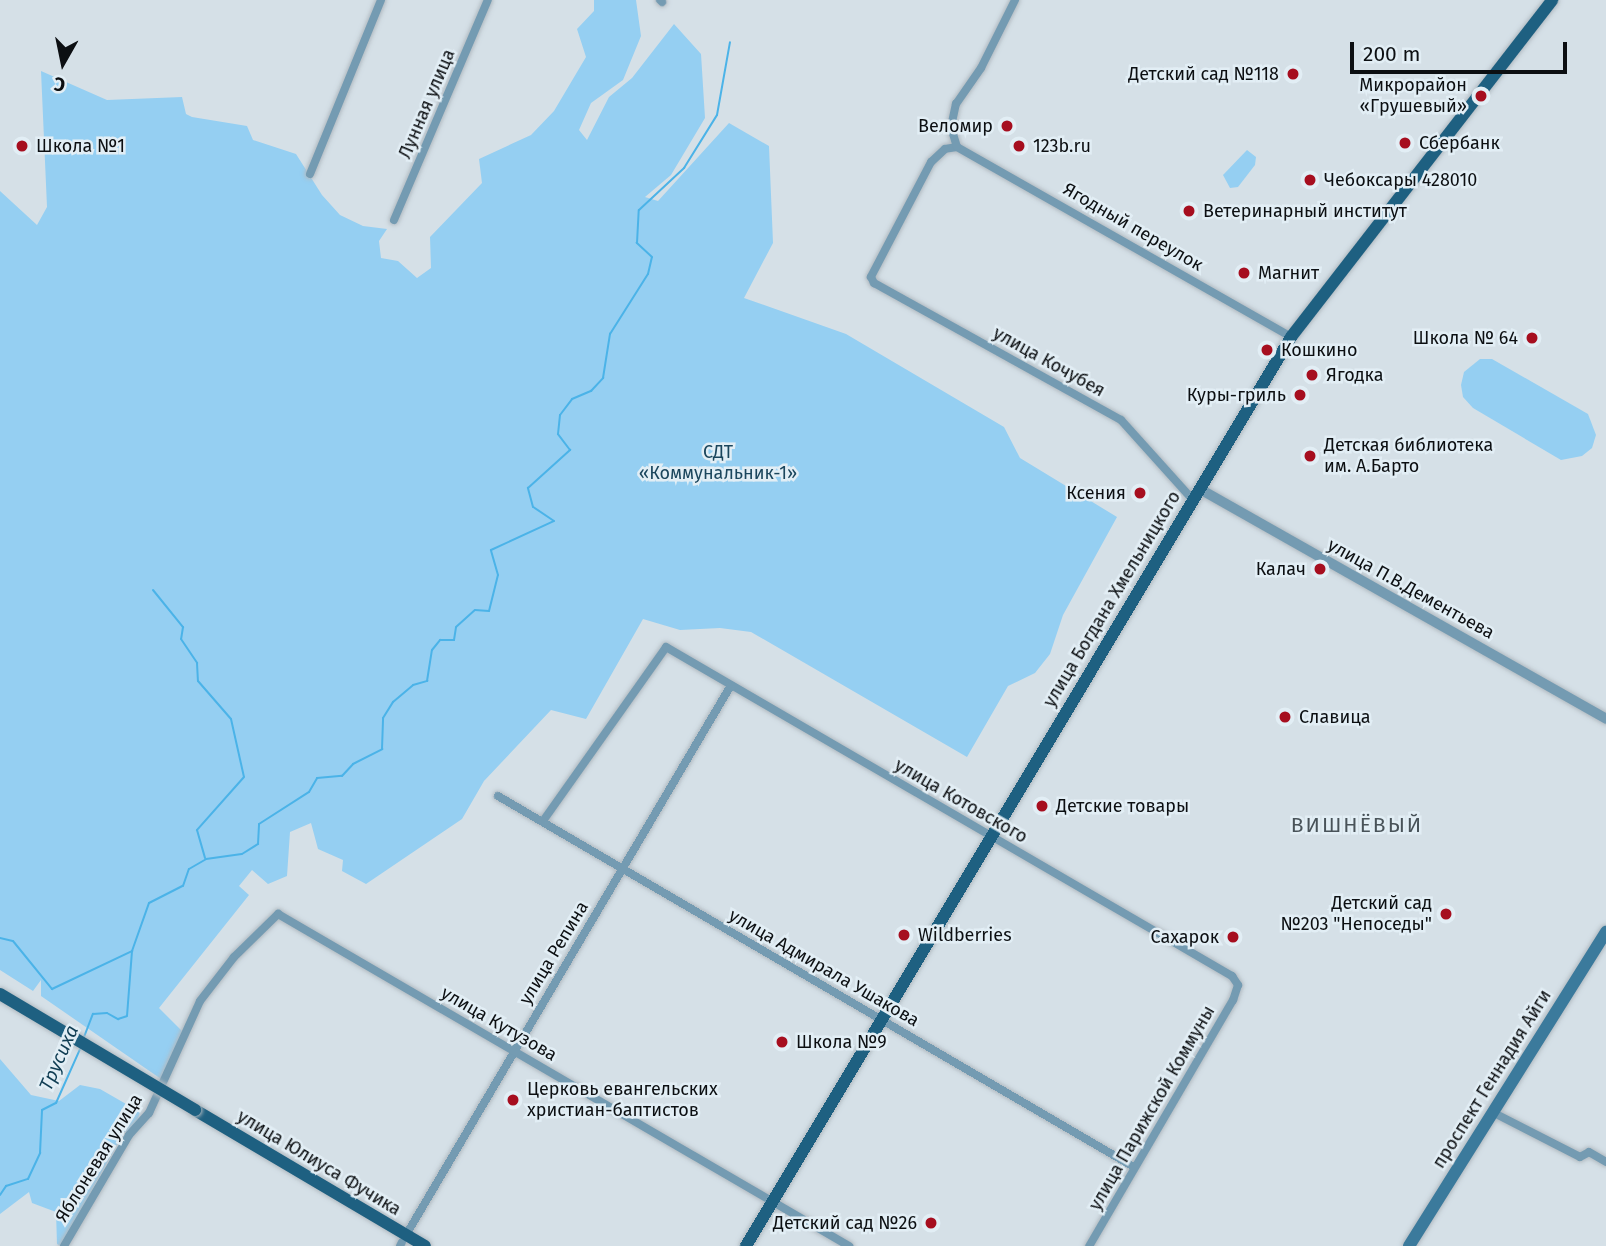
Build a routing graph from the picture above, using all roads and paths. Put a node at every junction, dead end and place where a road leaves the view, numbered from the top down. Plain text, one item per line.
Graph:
1 (381, 0) edge
2 (488, 0) edge
3 (1015, 0) edge
4 (1552, 0) edge
5 (957, 147) junction
6 (310, 174) dead end
7 (394, 220) dead end
8 (1291, 337) junction
9 (1196, 494) junction
10 (730, 687) junction
11 (1606, 719) edge
12 (498, 796) dead end
13 (542, 821) junction
14 (989, 836) junction
15 (622, 870) junction
16 (278, 914) joint
17 (1606, 932) edge
18 (1606, 943) edge
19 (1238, 985) joint
20 (0, 994) edge
21 (0, 1002) edge
22 (880, 1018) junction
23 (515, 1051) junction
24 (193, 1113) junction
25 (1495, 1114) junction
26 (1606, 1162) edge
27 (1135, 1167) junction
28 (772, 1201) junction
29 (404, 1242) edge
30 (64, 1246) edge
31 (425, 1246) edge
32 (746, 1246) edge
33 (849, 1246) edge
34 (1089, 1246) edge
35 (1409, 1246) edge
36 (1416, 1246) edge

1 - 6 street
2 - 7 street, Лунная улица
3 - 5 street
4 - 8 main road, улица Богдана Хмельницкого
5 - 8 street, Ягодный переулок
5 - 9 street, улица Кочубея
8 - 9 main road, улица Богдана Хмельницкого
9 - 11 street, улица П.В.Дементьева
9 - 14 main road, улица Богдана Хмельницкого
10 - 13 street, улица Котовского
10 - 14 street, улица Котовского
10 - 15 street, улица Репина
12 - 13 street, улица Адмирала Ушакова
13 - 15 street, улица Адмирала Ушакова
14 - 19 street, улица Котовского
14 - 22 main road, улица Богдана Хмельницкого
15 - 22 street, улица Адмирала Ушакова
15 - 23 street, улица Репина
16 - 23 street, улица Кутузова
16 - 30 street, Яблоневая улица
17 - 25 main road, проспект Геннадия Айги
18 - 25 main road, проспект Геннадия Айги
19 - 27 street, улица Парижской Коммуны
20 - 24 main road, bridge
21 - 24 main road
22 - 27 street, улица Адмирала Ушакова
22 - 28 main road, улица Богдана Хмельницкого
23 - 28 street, улица Кутузова
23 - 29 street, улица Репина
24 - 29 main road, улица Юлиуса Фучика
25 - 26 street
25 - 35 main road, проспект Геннадия Айги
25 - 36 main road, проспект Геннадия Айги
27 - 34 street, улица Парижской Коммуны
28 - 32 main road, улица Богдана Хмельницкого
28 - 33 street, улица Кутузова
29 - 31 main road, улица Юлиуса Фучика

